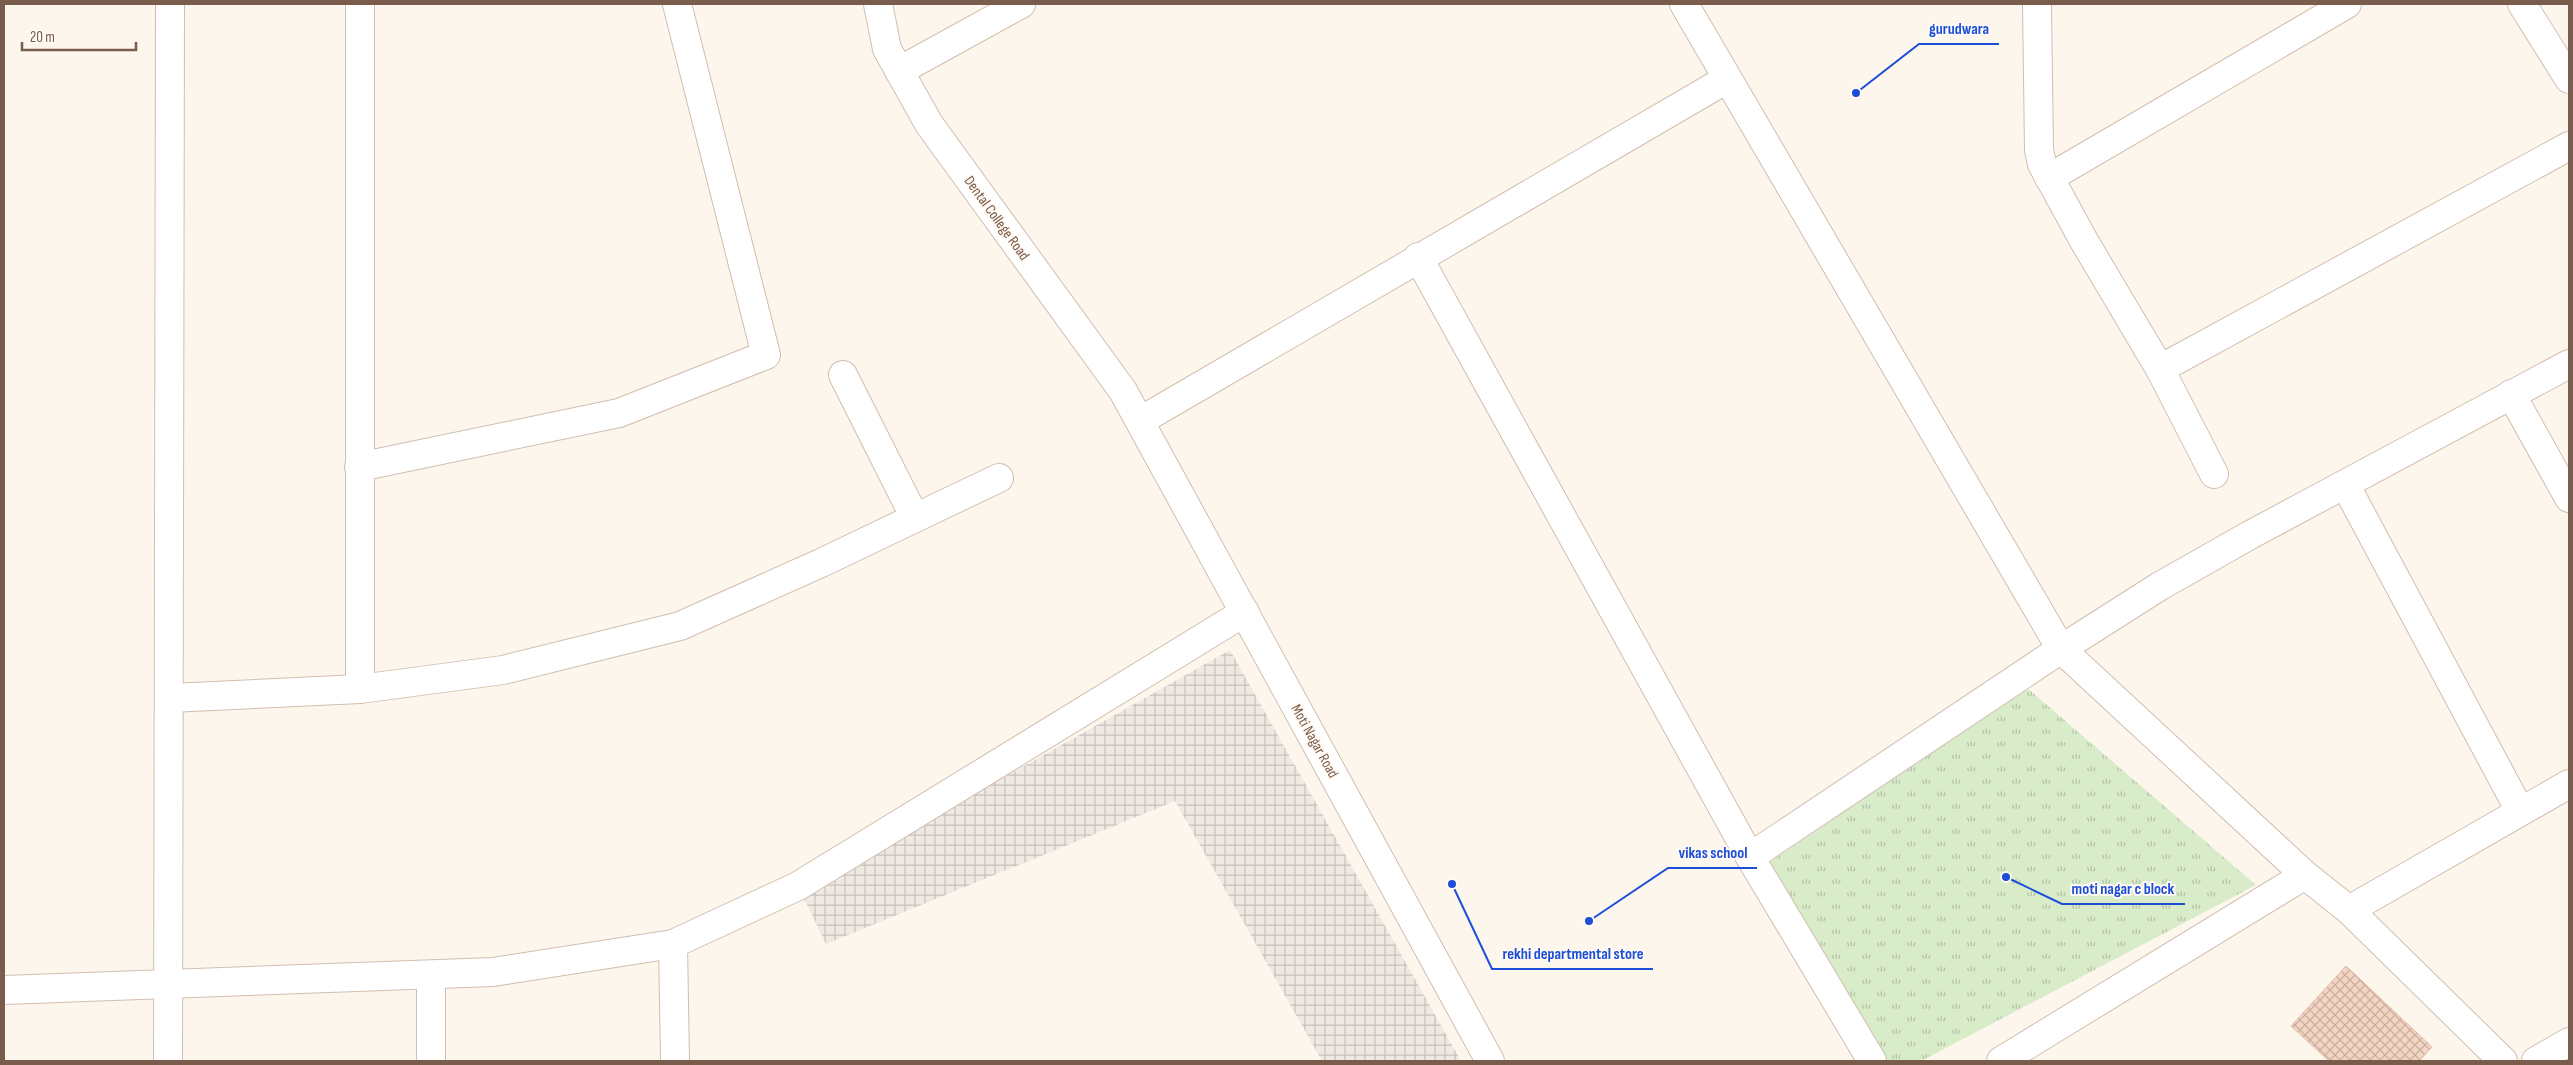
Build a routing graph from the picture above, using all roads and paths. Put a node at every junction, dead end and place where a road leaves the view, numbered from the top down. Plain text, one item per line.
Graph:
1 (170, 4) edge
2 (360, 4) edge
3 (676, 4) edge
4 (878, 4) edge
5 (1021, 4) edge
6 (1684, 4) edge
7 (2037, 4) edge
8 (2347, 4) edge
9 (2522, 4) edge
10 (899, 70) junction
11 (1727, 79) junction
12 (2569, 79) edge
13 (2569, 146) edge
14 (2049, 178) junction
15 (1418, 257) junction
16 (2569, 364) edge
17 (2160, 369) junction
18 (843, 375) dead end
19 (2511, 394) junction
20 (1140, 421) junction
21 (359, 467) junction
22 (2214, 474) dead end
23 (999, 478) dead end
24 (2346, 486) junction
25 (2569, 498) edge
26 (915, 518) junction
27 (1245, 612) junction
28 (2061, 649) junction
29 (360, 689) junction
30 (170, 698) junction
31 (2569, 784) edge
32 (2520, 811) junction
33 (1750, 856) junction
34 (2304, 875) junction
35 (2348, 910) junction
36 (673, 944) junction
37 (431, 976) junction
38 (168, 984) junction
39 (4, 990) edge
40 (2569, 1042) edge
41 (168, 1061) edge
42 (431, 1061) edge
43 (675, 1061) edge
44 (1490, 1061) edge
45 (1872, 1061) edge
46 (2002, 1061) edge
47 (2503, 1061) edge
48 (2536, 1061) edge

1 - 30 street
2 - 21 street
3 - 21 street
4 - 10 street, Dental College Road
5 - 10 street
6 - 11 street
7 - 14 street
8 - 14 street
9 - 12 street
10 - 20 street, Dental College Road
11 - 15 street
11 - 28 street
13 - 17 street
14 - 17 street
15 - 20 street
15 - 33 street
16 - 19 street
17 - 22 street
18 - 26 street
19 - 24 street
19 - 25 street
20 - 27 street, Moti Nagar Road
21 - 29 street
23 - 26 street
24 - 28 street
24 - 32 street
26 - 29 street
27 - 36 street
27 - 44 street, Moti Nagar Road
28 - 33 street
28 - 34 street
29 - 30 street
30 - 38 street
31 - 32 street
32 - 35 street
33 - 45 street
34 - 35 street
34 - 46 street
35 - 47 street
36 - 37 street
36 - 43 street
37 - 38 street
37 - 42 street
38 - 39 street
38 - 41 street
40 - 48 street

